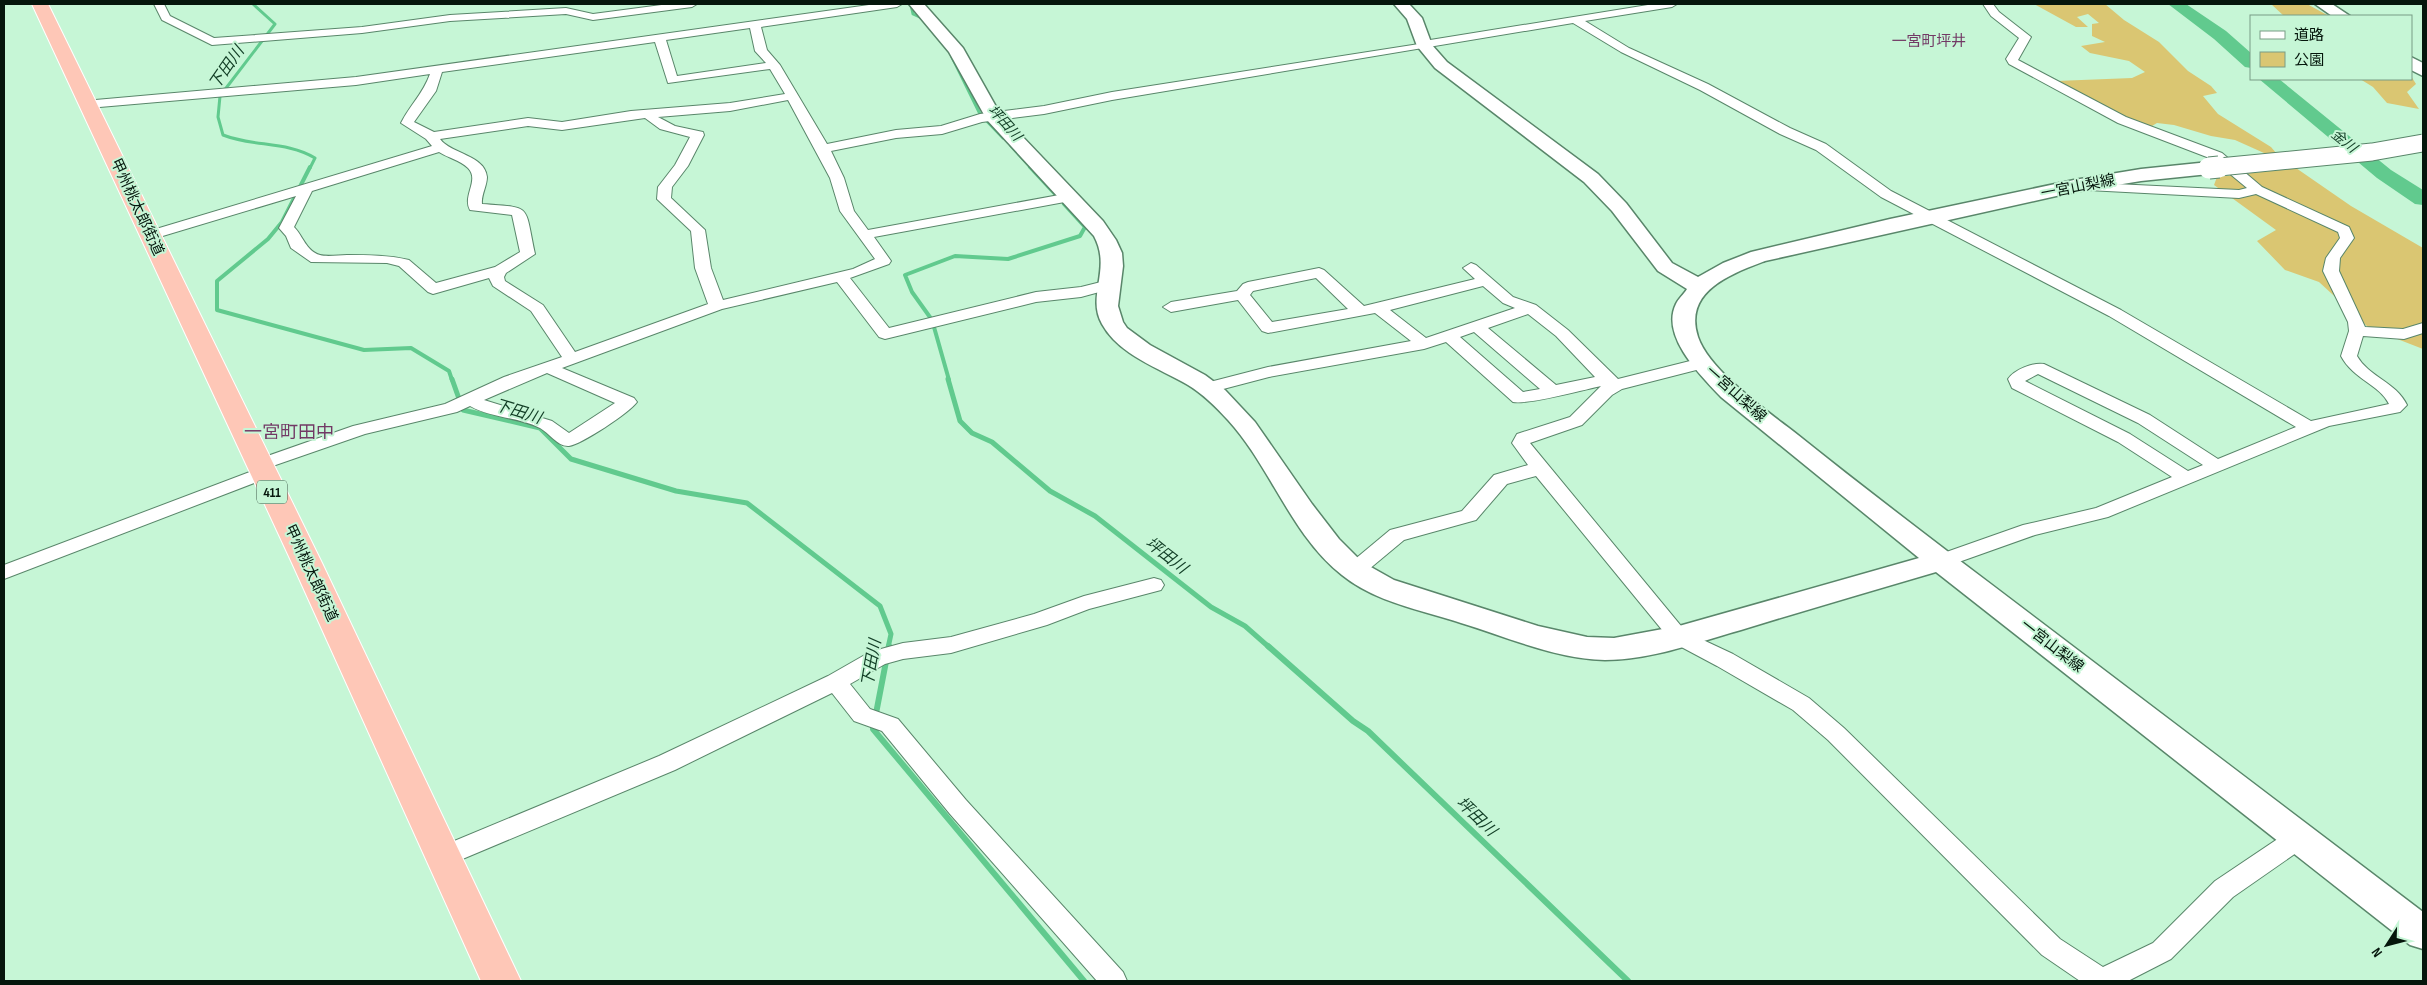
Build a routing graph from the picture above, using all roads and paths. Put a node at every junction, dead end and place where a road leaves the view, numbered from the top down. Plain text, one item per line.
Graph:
1 (40, 4) edge
2 (159, 4) edge
3 (692, 4) edge
4 (897, 4) edge
5 (916, 4) edge
6 (1401, 4) edge
7 (1672, 4) edge
8 (1988, 4) edge
9 (2322, 4) edge
10 (658, 9) junction
11 (2340, 15) edge
12 (1577, 20) junction
13 (755, 24) junction
14 (665, 37) junction
15 (266, 38) joint
16 (1425, 45) junction
17 (2412, 63) edge
18 (774, 65) junction
19 (437, 71) junction
20 (2423, 71) edge
21 (790, 96) junction
22 (88, 104) junction
23 (648, 114) junction
24 (987, 117) junction
25 (436, 142) junction
26 (2423, 143) edge
27 (823, 149) junction
28 (2074, 186) junction
29 (304, 190) junction
30 (2257, 190) junction
31 (1070, 197) junction
32 (1930, 218) junction
33 (151, 235) junction
34 (864, 235) junction
35 (1471, 268) dead end
36 (500, 270) junction
37 (840, 275) junction
38 (1486, 282) junction
39 (1109, 285) junction
40 (1700, 286) junction
41 (1242, 295) junction
42 (717, 306) junction
43 (1171, 307) dead end
44 (1378, 308) junction
45 (1530, 308) junction
46 (1360, 311) junction
47 (1478, 327) junction
48 (2423, 328) edge
49 (2357, 331) junction
50 (1450, 337) junction
51 (1424, 344) junction
52 (572, 359) junction
53 (1702, 363) junction
54 (548, 368) junction
55 (1611, 383) junction
56 (1208, 388) junction
57 (1554, 392) junction
58 (470, 399) junction
59 (2311, 428) junction
60 (2217, 466) junction
61 (261, 469) junction
62 (1540, 469) junction
63 (2186, 478) junction
64 (1942, 561) junction
65 (1355, 570) junction
66 (4, 572) edge
67 (1154, 584) dead end
68 (1679, 637) junction
69 (878, 658) joint
70 (836, 682) junction
71 (2300, 837) junction
72 (444, 856) junction
73 (2423, 932) edge
74 (501, 981) edge
75 (1114, 981) edge

1 - 22 highway, 甲州桃太郎街道 / 411
2 - 15 street
3 - 10 street
4 - 13 street
5 - 24 street
6 - 16 street
7 - 12 street
8 - 30 street
9 - 11 street
10 - 14 street
10 - 15 street
12 - 16 street
12 - 32 street
13 - 14 street
13 - 18 street
14 - 18 street
14 - 19 street
16 - 24 street
16 - 40 street
17 - 20 street
18 - 21 street
19 - 22 street
19 - 25 street
21 - 23 street
21 - 27 street
22 - 33 highway, 甲州桃太郎街道 / 411
23 - 25 street
23 - 42 street
24 - 27 street
24 - 31 street
25 - 29 street
25 - 36 street
26 - 28 street, 一宮山梨線, bridge
27 - 34 street
28 - 30 street
28 - 32 street, 一宮山梨線
29 - 33 street
29 - 36 street
30 - 49 street
31 - 34 street
31 - 39 street
32 - 40 street, 一宮山梨線
32 - 59 street
33 - 61 highway, 甲州桃太郎街道 / 411
34 - 37 street
35 - 38 street
36 - 52 street
37 - 39 street
37 - 42 street
38 - 44 street
38 - 45 street
39 - 56 street
40 - 53 street, 一宮山梨線
41 - 43 street
41 - 46 street
41 - 46 street
42 - 52 street
44 - 46 street
44 - 51 street
45 - 47 street
45 - 55 street
47 - 50 street
47 - 57 street
48 - 49 street
49 - 59 street
50 - 51 street
50 - 57 street
51 - 56 street
52 - 54 street
53 - 55 street
53 - 64 street, 一宮山梨線
54 - 58 street
54 - 58 street
55 - 57 street
55 - 62 street
56 - 65 street
58 - 61 street
59 - 60 street
60 - 63 street
60 - 63 street
61 - 66 street
61 - 72 highway, 甲州桃太郎街道 / 411
62 - 65 street
62 - 68 street
63 - 64 street
64 - 68 street
64 - 71 street, 一宮山梨線
65 - 68 street
67 - 69 street
68 - 71 street
69 - 70 street
70 - 72 street
70 - 75 street
71 - 73 street, 一宮山梨線
72 - 74 highway, 甲州桃太郎街道 / 411

